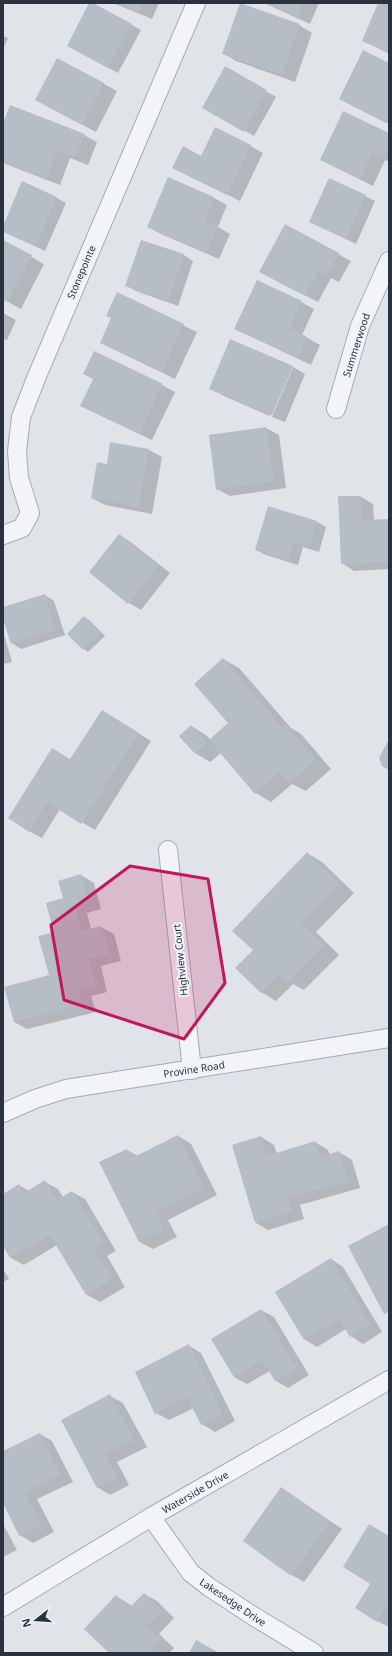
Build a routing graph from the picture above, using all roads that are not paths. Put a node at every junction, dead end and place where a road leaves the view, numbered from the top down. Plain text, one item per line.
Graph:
1 (196, 3) edge
2 (389, 261) edge
3 (336, 409) dead end
4 (3, 535) edge
5 (168, 850) dead end
6 (389, 1038) edge
7 (192, 1070) junction
8 (3, 1113) edge
9 (389, 1380) edge
10 (151, 1517) junction
11 (3, 1607) edge
12 (314, 1653) edge

1 - 4 street, Stonepointe
2 - 3 street, Summerwood
5 - 7 street, Highview Court
6 - 7 street, Provine Road
7 - 8 street, Provine Road
9 - 10 street, Waterside Drive
10 - 11 street, Waterside Drive
10 - 12 street, Lakesedge Drive

